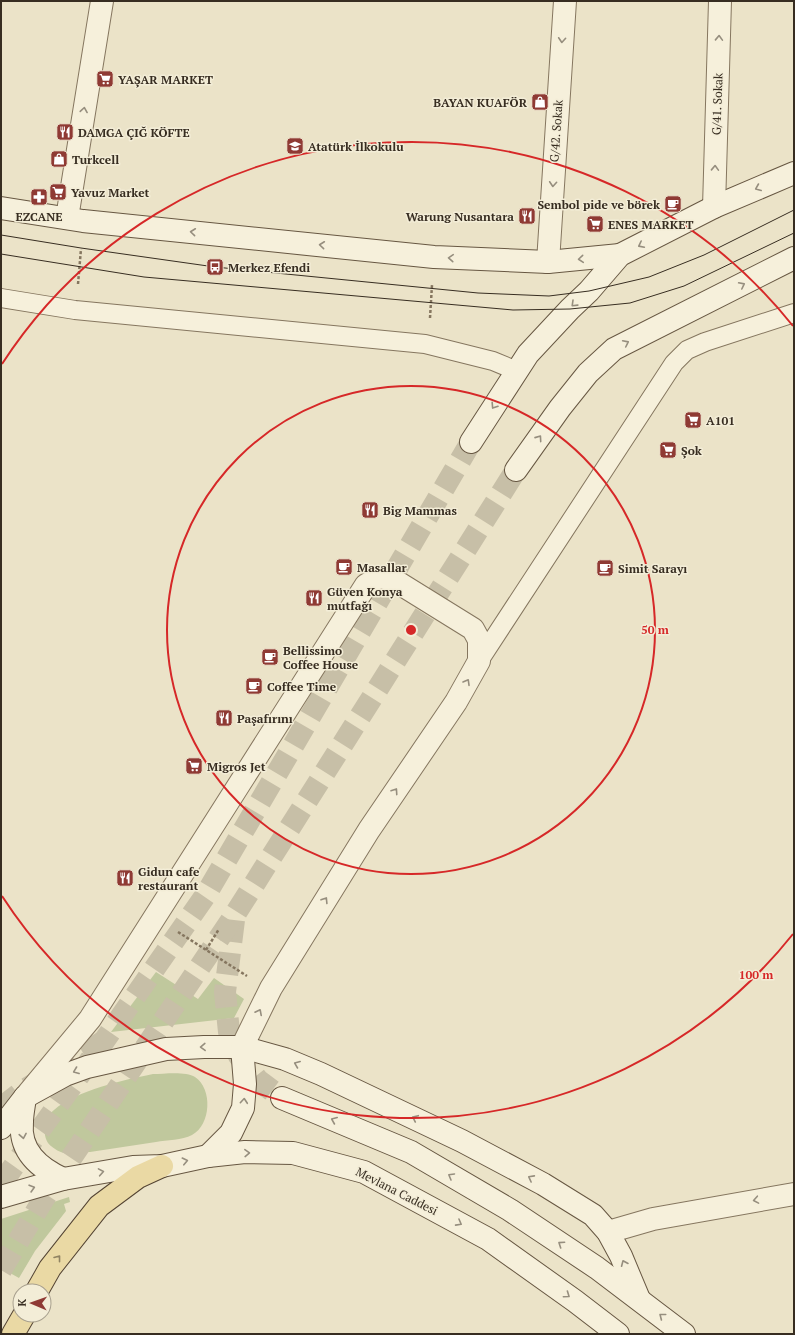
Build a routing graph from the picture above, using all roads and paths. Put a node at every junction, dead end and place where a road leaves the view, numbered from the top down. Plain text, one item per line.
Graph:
1 (102, 1) edge
2 (564, 1) edge
3 (720, 1) edge
4 (794, 173) edge
5 (714, 207) junction
6 (1, 208) edge
7 (75, 219) junction
8 (620, 255) junction
9 (434, 257) junction
10 (794, 258) edge
11 (548, 262) junction
12 (1, 298) edge
13 (75, 310) junction
14 (794, 313) edge
15 (425, 344) junction
16 (517, 371) junction
17 (471, 442) tunnel mouth
18 (516, 470) tunnel mouth
19 (479, 661) junction
20 (154, 917) junction
21 (214, 926) dead end
22 (219, 929) junction
23 (225, 933) dead end
24 (206, 950) junction
25 (270, 991) junction
26 (242, 1047) junction
27 (25, 1098) junction
28 (282, 1098) tunnel mouth
29 (1, 1116) edge
30 (1, 1128) edge
31 (208, 1156) junction
32 (162, 1166) junction
33 (63, 1179) junction
34 (794, 1194) edge
35 (1, 1197) edge
36 (608, 1232) junction
37 (42, 1283) edge
38 (639, 1299) junction
39 (20, 1323) edge
40 (14, 1334) edge
41 (618, 1334) edge
42 (684, 1334) edge

7 -> 1 main road
2 -> 11 main road, G/42. Sokak
5 -> 3 main road, G/41. Sokak
4 -> 5 main road
5 -> 8 main road
6 - 7 main road
9 -> 7 main road
7 - 13 path
8 -> 11 main road
8 -> 16 main road
11 -> 9 main road
9 - 15 path
18 -> 10 main road
12 - 13 lane
13 - 15 lane
14 - 19 lane
15 - 16 lane
16 -> 17 main road
19 - 20 main road
25 -> 19 main road
20 - 24 path
20 - 27 main road
21 - 22 path
22 - 23 path
22 - 24 path
24 - 25 path
26 -> 25 main road
26 -> 27 main road
31 -> 26 main road
36 -> 26 main road
27 - 29 main road
27 - 30 main road
27 -> 33 main road
38 -> 28 main road
32 -> 31 main road, Mevlana Caddesi
31 -> 41 main road, Mevlana Caddesi
33 -> 32 main road, Mevlana Caddesi
37 -> 32 main road
35 -> 33 main road, Mevlana Caddesi
34 -> 36 main road
38 -> 36 main road
42 -> 38 main road
39 - 40 main road

